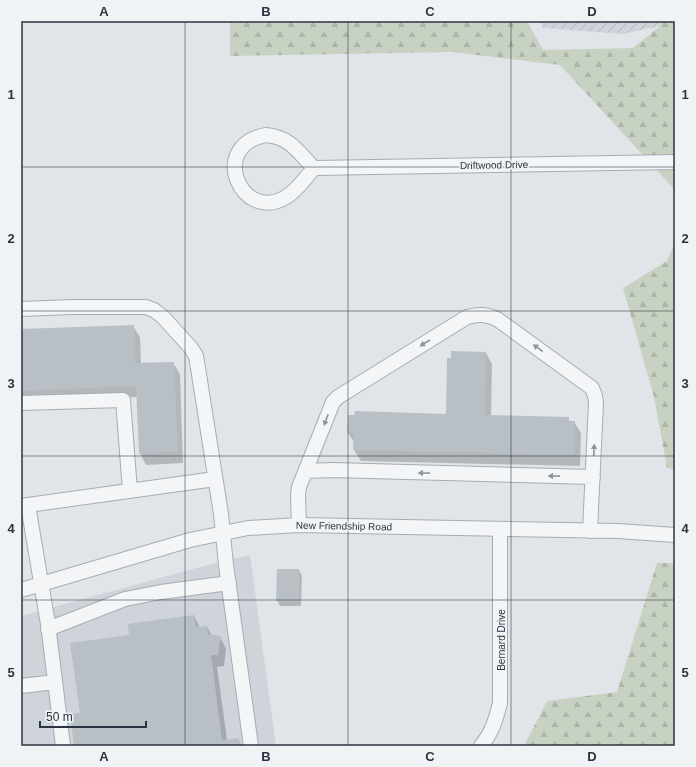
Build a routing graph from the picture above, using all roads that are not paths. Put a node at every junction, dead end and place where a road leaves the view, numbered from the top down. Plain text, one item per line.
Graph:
1 (675, 162) edge
2 (314, 168) junction
3 (21, 309) edge
4 (21, 403) edge
5 (306, 471) junction
6 (593, 477) junction
7 (215, 479) junction
8 (130, 491) junction
9 (25, 506) edge
10 (299, 525) junction
11 (500, 529) junction
12 (590, 531) junction
13 (223, 533) junction
14 (675, 535) edge
15 (229, 583) junction
16 (41, 584) junction
17 (21, 590) edge
18 (48, 629) junction
19 (55, 682) junction
20 (21, 686) edge
21 (63, 746) edge
22 (251, 746) edge
23 (481, 746) edge

1 - 2 street, Driftwood Drive
2 - 2 street
3 - 7 street
4 - 8 street
6 -> 5 street
6 -> 5 street
5 - 10 street
6 - 12 street
7 - 8 street
7 - 13 street
8 - 9 street
9 - 16 street
10 - 11 street, New Friendship Road
10 - 13 street, New Friendship Road
11 - 12 street, New Friendship Road
11 - 23 street, Bernard Drive
12 - 14 street, New Friendship Road
13 - 15 street
13 - 16 street, New Friendship Road
15 - 18 street
15 - 22 street
16 - 17 street, New Friendship Road
16 - 18 street
18 - 19 street
19 - 20 street
19 - 21 street

